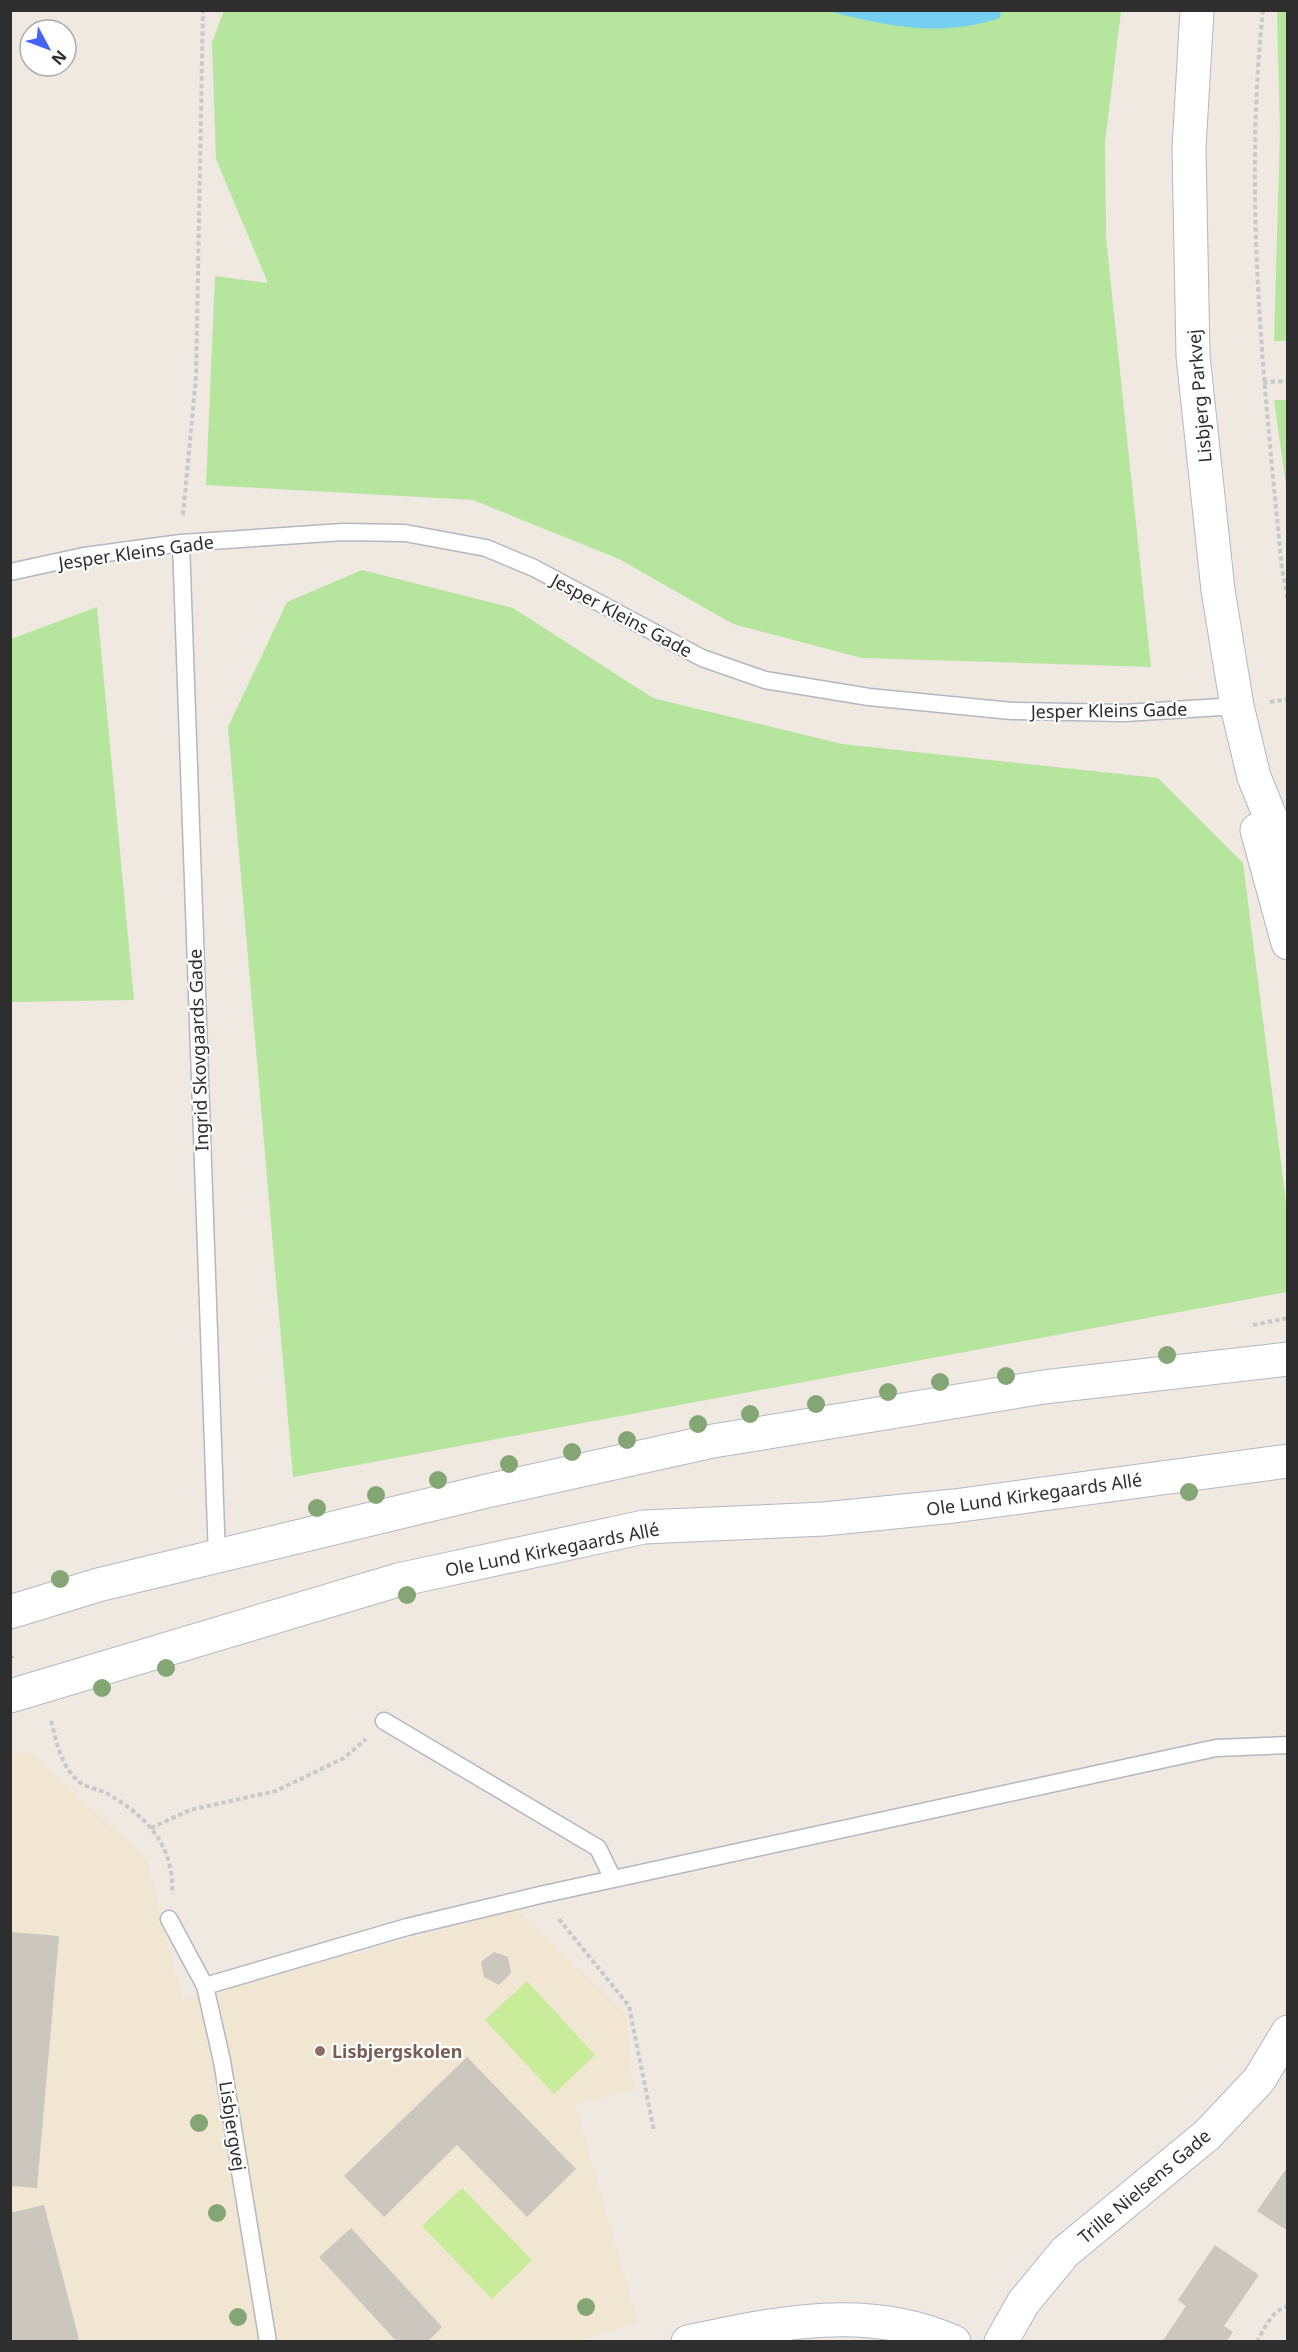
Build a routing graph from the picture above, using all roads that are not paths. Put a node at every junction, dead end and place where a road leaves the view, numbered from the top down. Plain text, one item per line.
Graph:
1 (1197, 10) edge
2 (181, 543) junction
3 (10, 573) edge
4 (1237, 706) junction
5 (1254, 777) junction
6 (1287, 860) edge
7 (1287, 944) edge
8 (1287, 1359) edge
9 (1287, 1461) edge
10 (218, 1558) junction
11 (10, 1612) edge
12 (10, 1696) edge
13 (384, 1721) road end
14 (1287, 1745) edge
15 (613, 1879) junction
16 (169, 1919) road end
17 (205, 1986) junction
18 (1287, 2032) edge
19 (268, 2342) edge
20 (688, 2342) edge
21 (954, 2342) edge
22 (1001, 2342) edge

1 - 4 street, Lisbjerg Parkvej
2 - 3 lane, Jesper Kleins Gade
2 - 4 lane, Jesper Kleins Gade
2 - 10 lane, Ingrid Skovgaards Gade
4 - 5 street, Lisbjerg Parkvej
5 - 6 street, Lisbjerg Parkvej
5 - 7 street, Lisbjerg Parkvej
8 - 10 street
9 - 12 street, Ole Lund Kirkegaards Allé
10 - 11 street
13 - 15 lane
14 - 15 lane
15 - 17 lane
16 - 17 lane, Lisbjergvej
17 - 19 lane, Lisbjergvej
18 - 22 street, Trille Nielsens Gade
20 - 21 street

